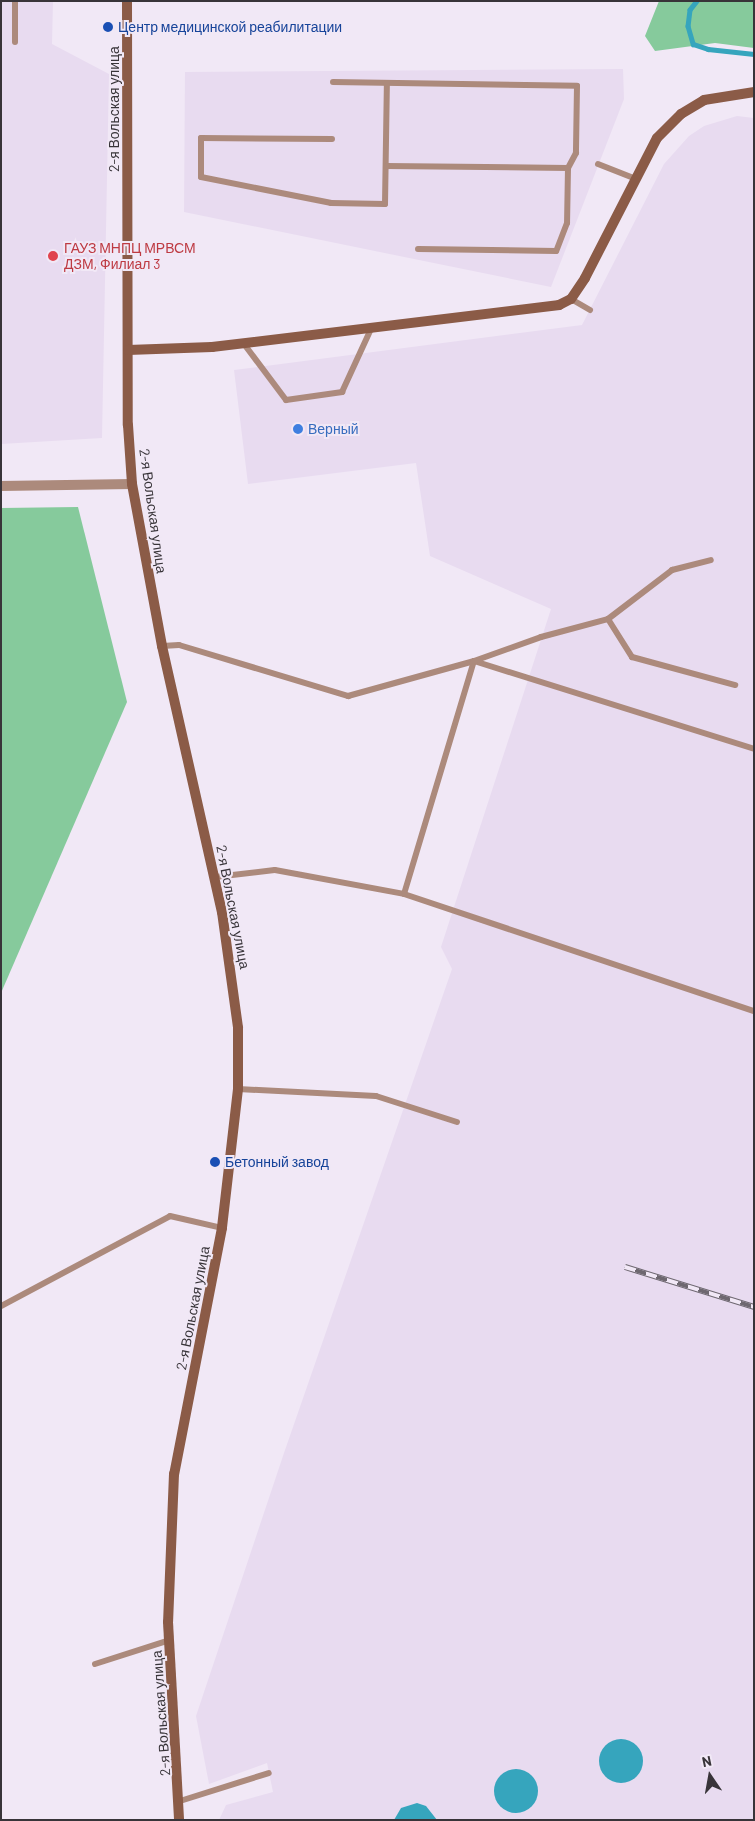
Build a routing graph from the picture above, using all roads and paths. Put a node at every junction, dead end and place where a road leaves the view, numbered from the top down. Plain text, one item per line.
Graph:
1 (15, 1) edge
2 (127, 1) edge
3 (15, 42) dead end
4 (333, 82) dead end
5 (387, 83) junction
6 (754, 92) edge
7 (332, 139) dead end
8 (598, 164) dead end
9 (386, 166) junction
10 (568, 168) junction
11 (636, 179) junction
12 (418, 249) dead end
13 (571, 299) junction
14 (590, 310) dead end
15 (371, 330) junction
16 (244, 344) junction
17 (128, 350) junction
18 (132, 484) junction
19 (1, 486) edge
20 (711, 560) dead end
21 (608, 619) junction
22 (162, 646) junction
23 (474, 661) junction
24 (735, 685) dead end
25 (754, 750) edge
26 (214, 877) junction
27 (404, 894) junction
28 (754, 1011) edge
29 (238, 1088) junction
30 (457, 1122) dead end
31 (222, 1228) junction
32 (1, 1306) edge
33 (170, 1640) junction
34 (95, 1664) dead end
35 (269, 1773) dead end
36 (180, 1801) junction
37 (179, 1820) edge

1 - 3 lane
2 - 17 main road, 2-я Вольская улица
4 - 5 lane
5 - 9 lane
5 - 10 lane
6 - 11 main road
7 - 9 lane
8 - 11 lane
9 - 10 lane
10 - 12 lane
11 - 13 main road
13 - 14 lane
13 - 15 main road
15 - 16 main road
15 - 16 lane
16 - 17 main road
17 - 18 main road, 2-я Вольская улица
18 - 19 street
18 - 22 main road, 2-я Вольская улица
20 - 21 lane
21 - 23 lane
21 - 24 lane
22 - 23 lane
22 - 26 main road, 2-я Вольская улица
23 - 25 lane
23 - 27 lane
26 - 27 lane
26 - 29 main road, 2-я Вольская улица
27 - 28 lane
29 - 30 lane
29 - 31 main road, 2-я Вольская улица
31 - 32 lane
31 - 33 main road, 2-я Вольская улица
33 - 34 lane
33 - 36 main road, 2-я Вольская улица
35 - 36 lane
36 - 37 main road, 2-я Вольская улица

